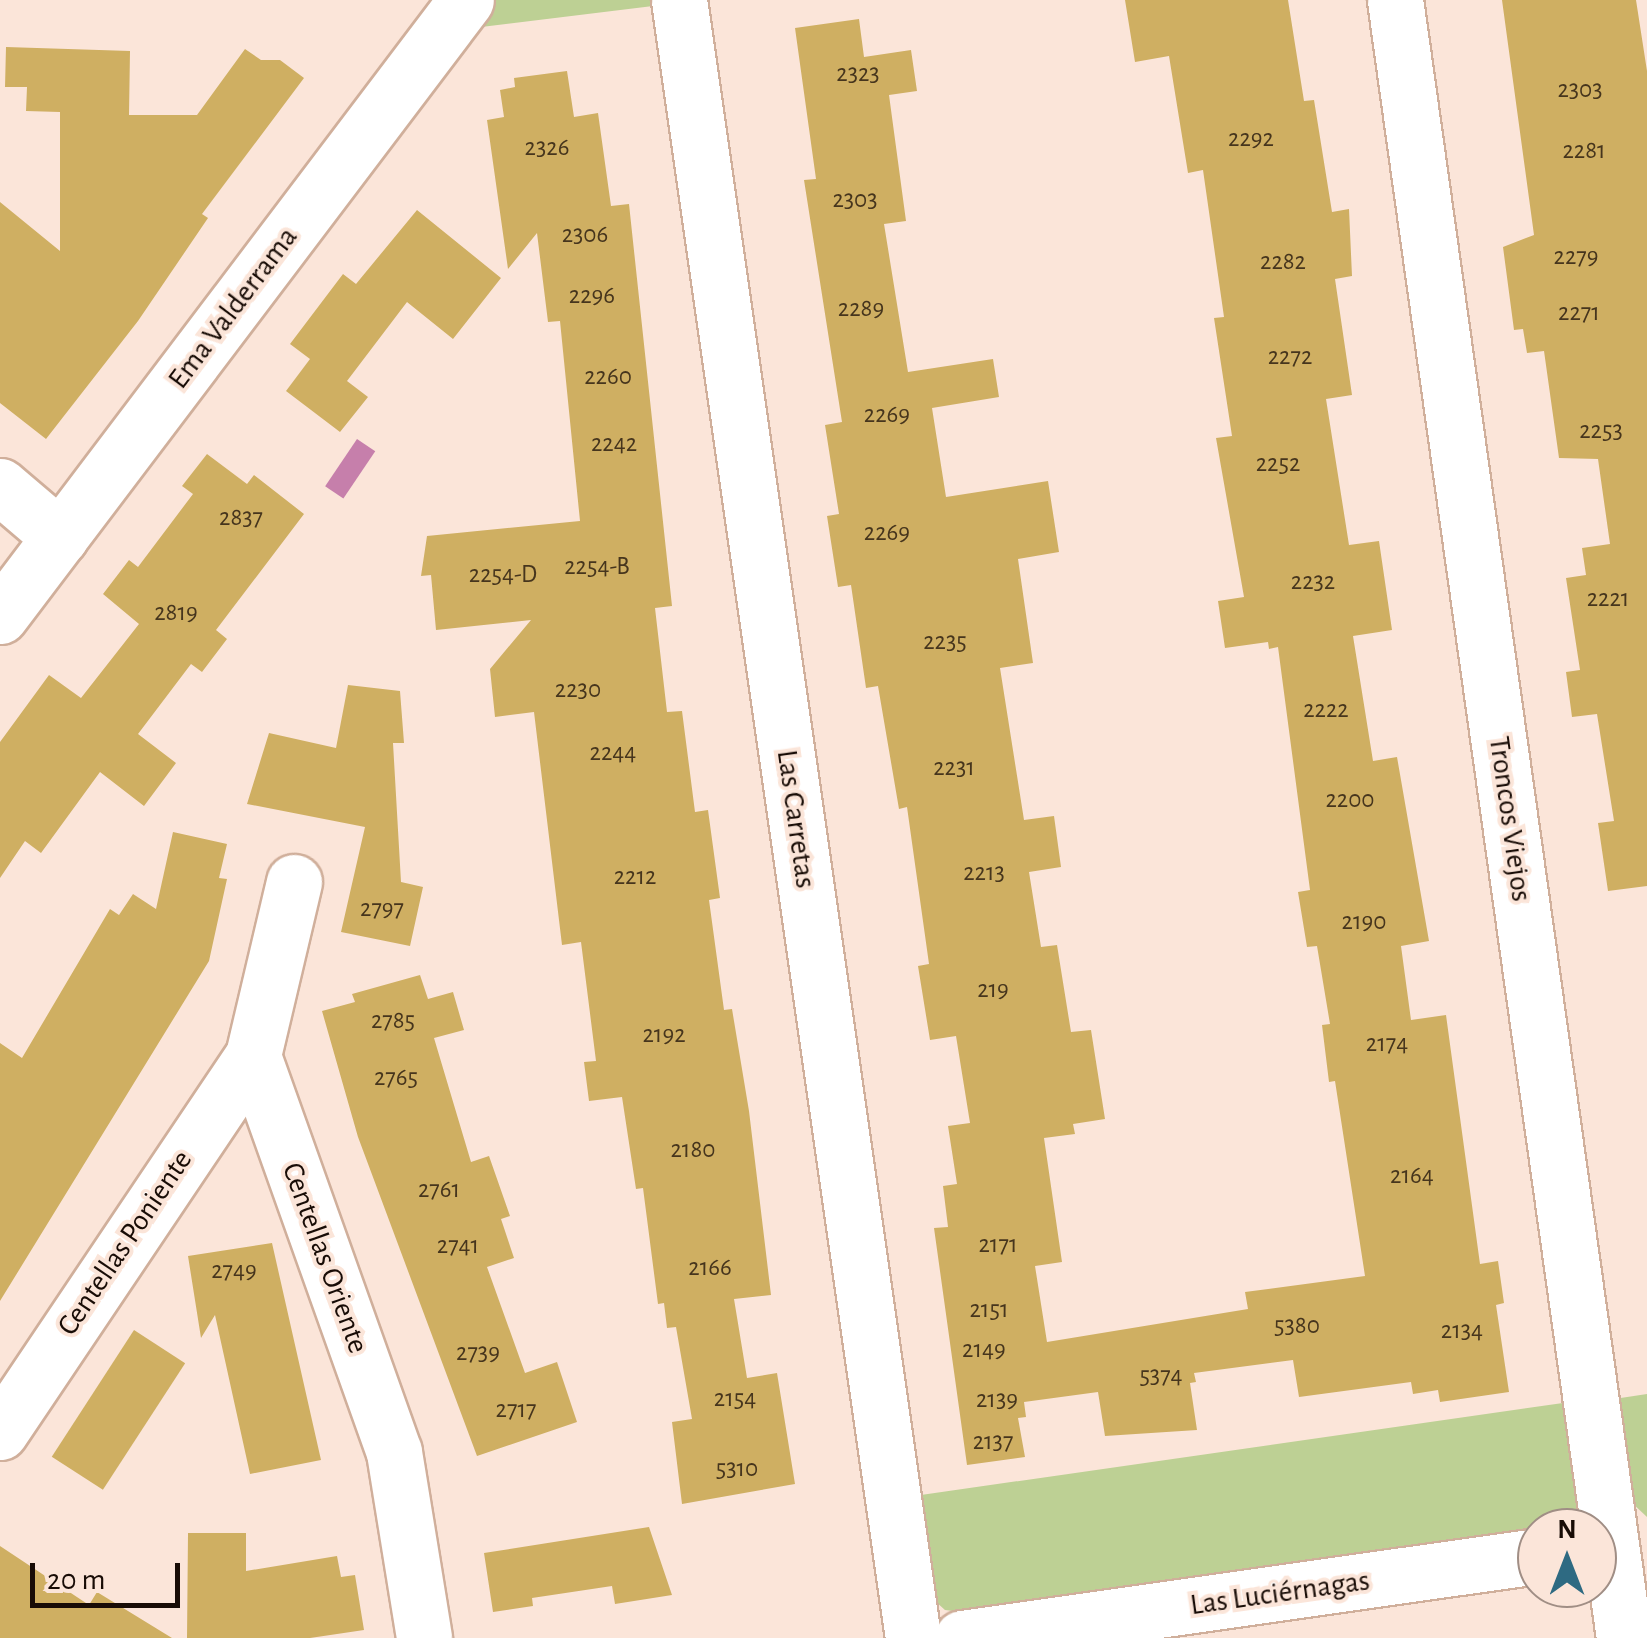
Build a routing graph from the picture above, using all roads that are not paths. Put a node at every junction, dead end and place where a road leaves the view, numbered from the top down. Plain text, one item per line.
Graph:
1 (679, 0) edge
2 (1395, 0) edge
3 (453, 3) edge
4 (0, 486) edge
5 (60, 537) junction
6 (0, 616) edge
7 (294, 882) dead end
8 (253, 1056) junction
9 (0, 1432) edge
10 (1618, 1542) edge
11 (1517, 1559) edge
12 (424, 1638) edge
13 (912, 1638) edge
14 (962, 1638) edge
15 (1624, 1638) edge

1 - 13 street, Las Carretas
2 - 10 street, Troncos Viejos
3 - 5 street, Ema Valderrama
4 - 5 street
5 - 6 street, Ema Valderrama
7 - 8 street
8 - 9 street, Centellas Poniente
8 - 12 street, Centellas Oriente
10 - 15 street, Troncos Viejos
11 - 14 street, Las Luciérnagas

